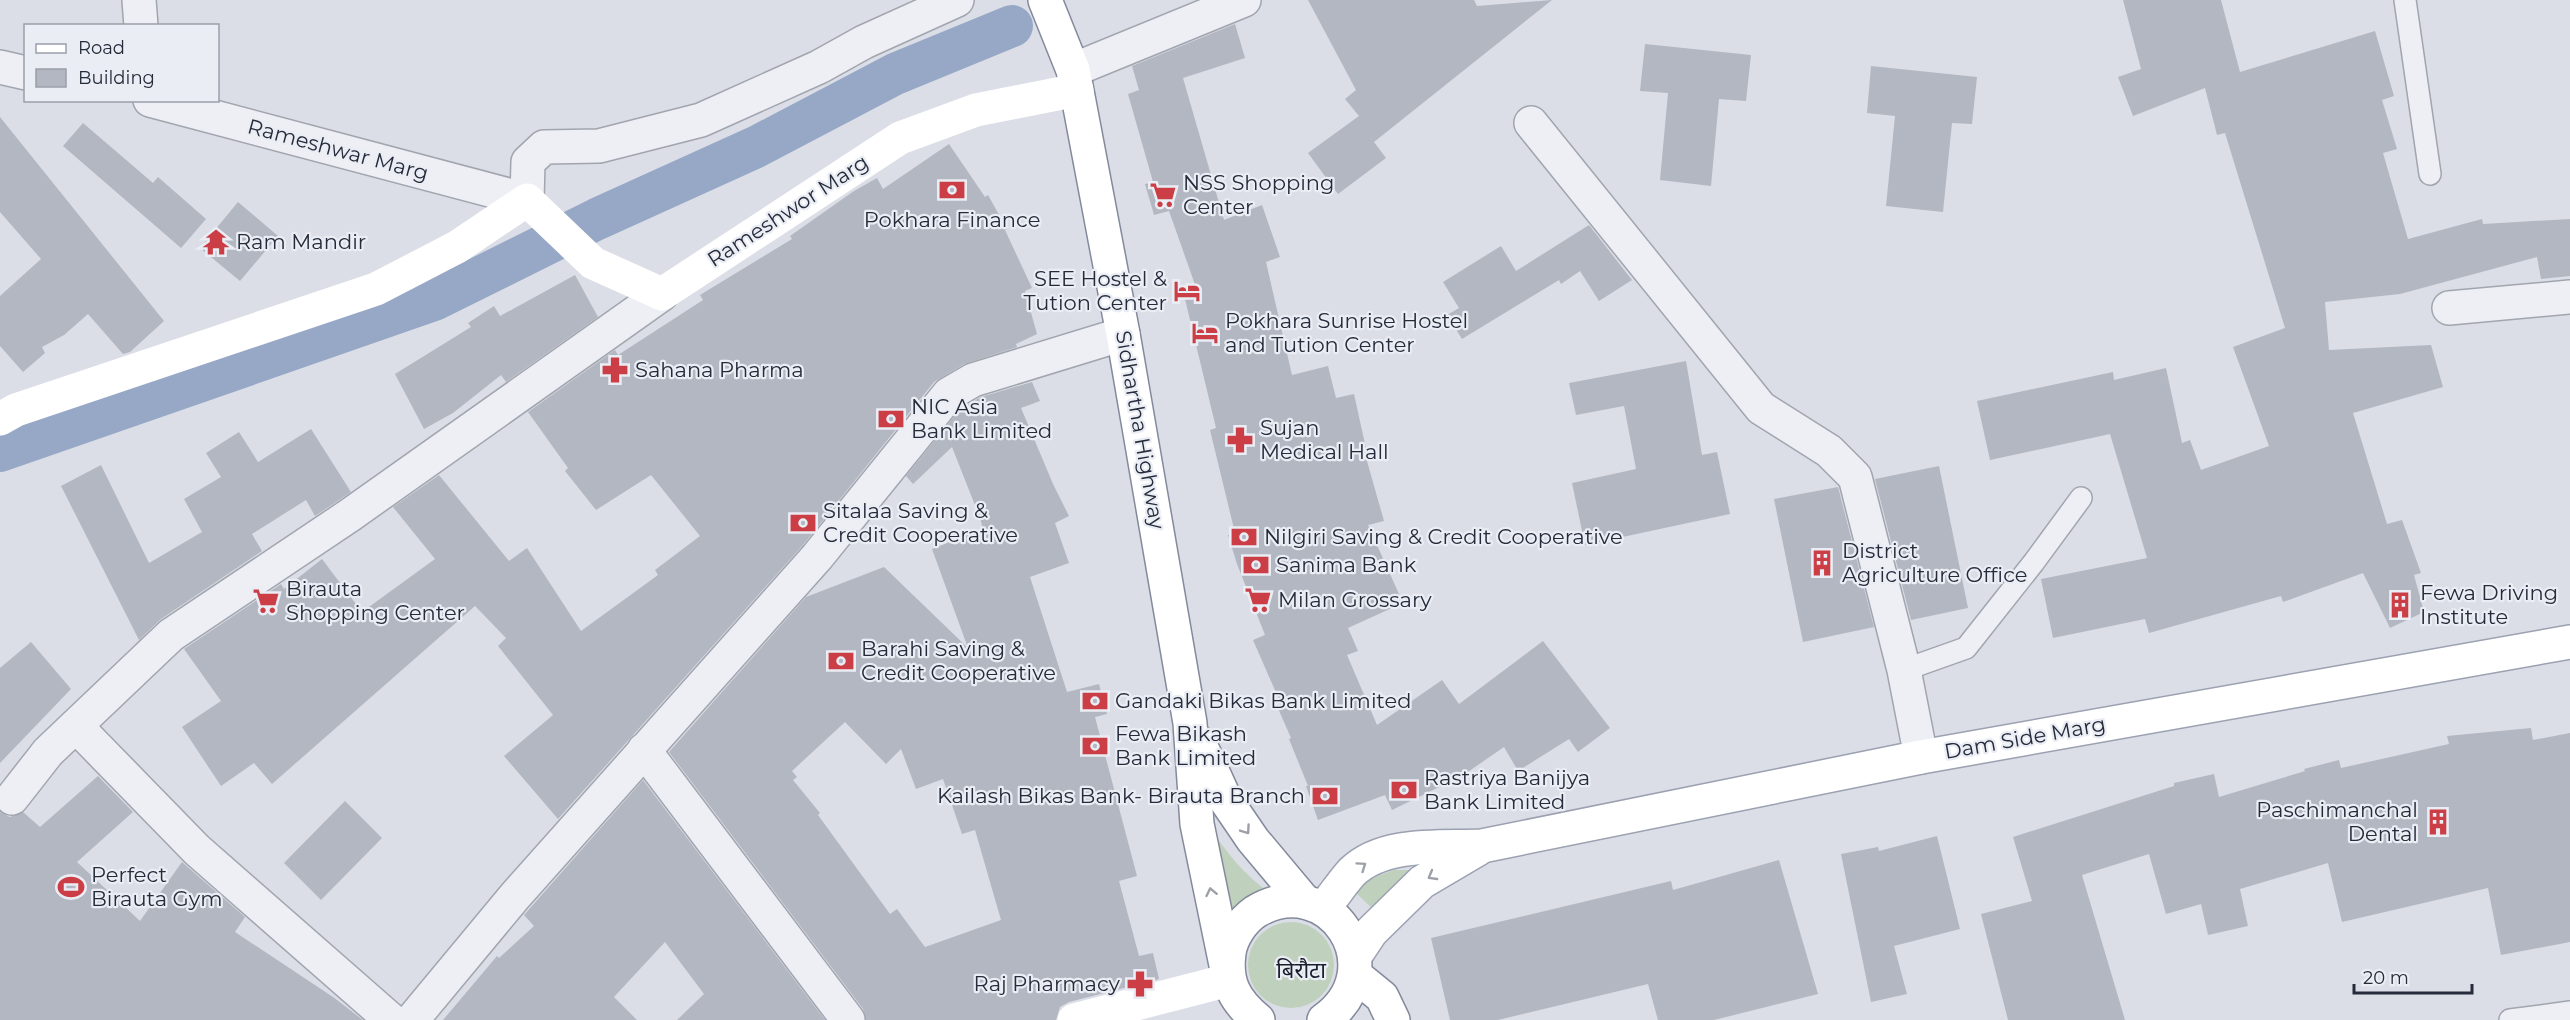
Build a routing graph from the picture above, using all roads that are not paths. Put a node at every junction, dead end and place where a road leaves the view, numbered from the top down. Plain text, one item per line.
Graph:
1 (139, 0) edge
2 (957, 0) edge
3 (1045, 0) edge
4 (1244, 0) edge
5 (2405, 0) edge
6 (141, 24) edge
7 (0, 67) edge
8 (24, 73) edge
9 (1072, 73) junction
10 (157, 102) edge
11 (1531, 123) dead end
12 (2430, 174) dead end
13 (528, 201) junction
14 (662, 294) junction
15 (2570, 297) edge
16 (2449, 308) dead end
17 (1123, 334) junction
18 (0, 419) edge
19 (2080, 498) dead end
20 (2570, 642) edge
21 (1904, 670) junction
22 (1190, 723) junction
23 (76, 726) junction
24 (644, 750) junction
25 (1921, 757) junction
26 (12, 798) dead end
27 (1482, 846) junction
28 (1314, 906) junction
29 (1355, 965) junction
30 (1241, 1000) edge
31 (2570, 1012) edge
32 (391, 1020) edge
33 (412, 1020) edge
34 (848, 1020) edge
35 (1074, 1020) edge
36 (1324, 1020) edge
37 (1392, 1020) edge
38 (2511, 1020) edge

1 - 6 street
2 - 13 street
3 - 9 main road, Sidhartha Highway
4 - 9 street
5 - 12 lane
7 - 8 street
9 - 14 main road, Rameshwor Marg
9 - 17 main road, Sidhartha Highway
10 - 13 street, Rameshwar Marg
11 - 21 street
13 - 14 main road
13 - 18 main road
14 - 23 street
15 - 16 street
17 - 22 main road, Sidhartha Highway
17 - 24 street
19 - 21 lane
20 - 25 main road, Dam Side Marg
21 - 25 street
22 -> 28 main road, Sidhartha Highway
30 -> 22 main road, Sidhartha Highway
23 - 26 street
23 - 32 street
24 - 33 street
24 - 34 street
25 - 27 main road, Dam Side Marg
28 -> 27 main road
27 -> 29 main road
28 - 29 main road, Sidhartha Highway
28 - 30 main road
29 - 36 main road
29 - 37 main road
30 - 35 main road
31 - 38 lane

